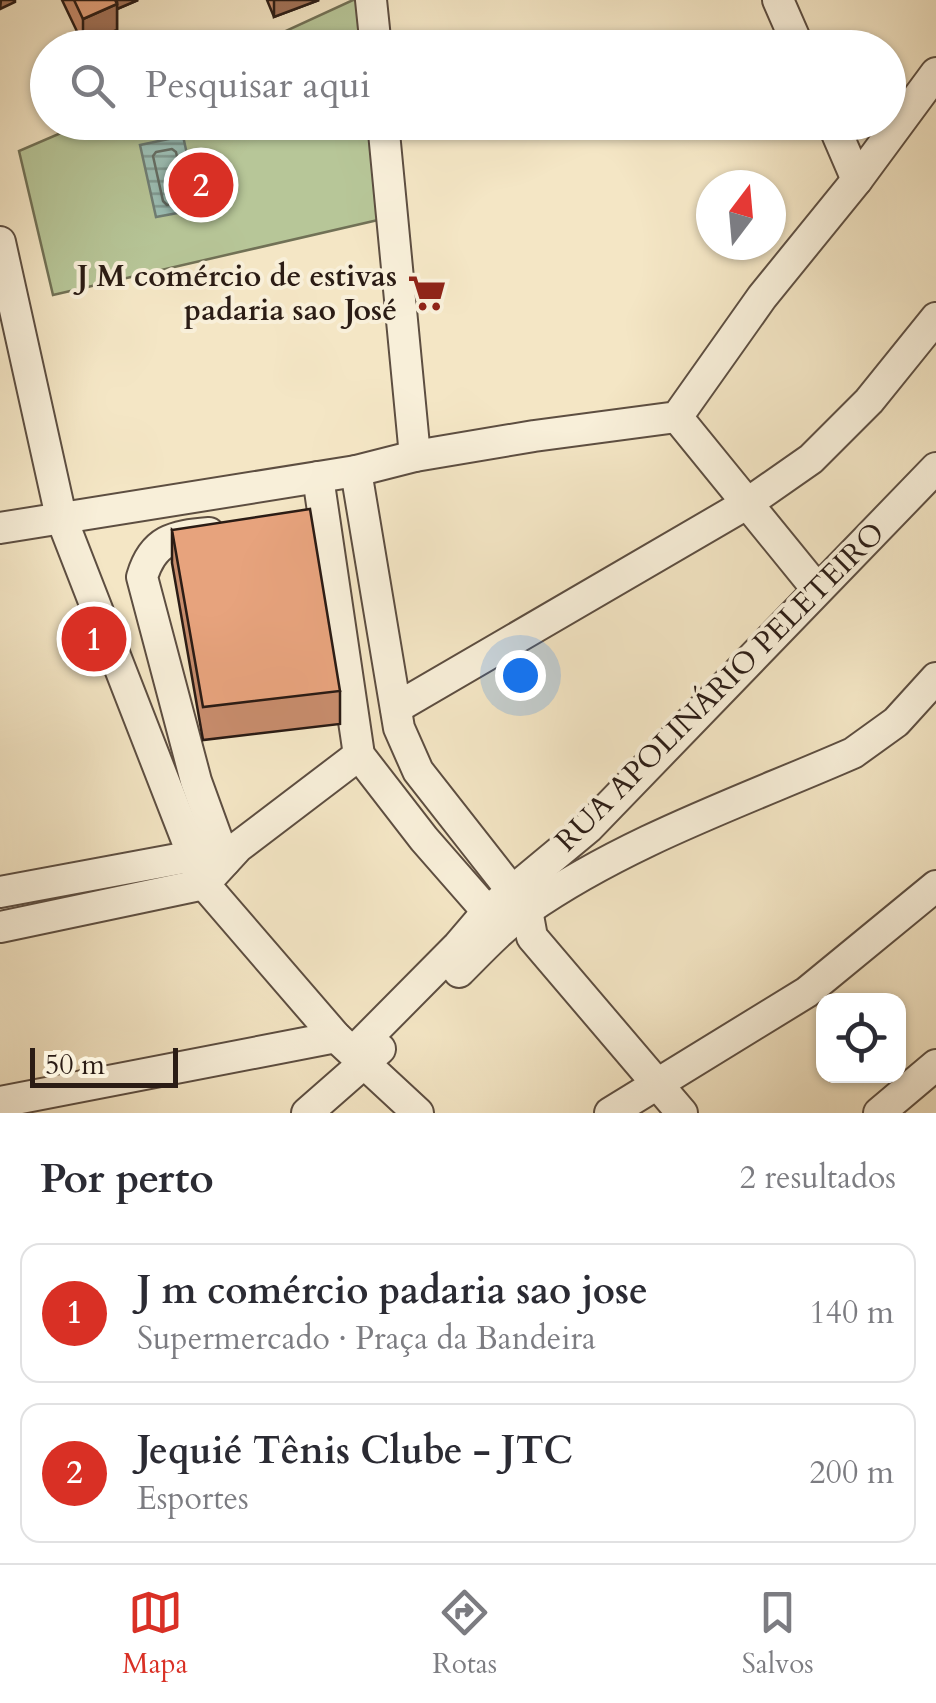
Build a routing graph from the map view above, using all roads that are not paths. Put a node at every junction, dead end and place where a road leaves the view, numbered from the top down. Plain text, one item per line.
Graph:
1 (371, 0) edge
2 (778, 0) edge
3 (374, 30) edge
4 (791, 30) edge
5 (936, 73) edge
6 (906, 114) edge
7 (385, 140) edge
8 (840, 140) edge
9 (887, 140) edge
10 (857, 180) junction
11 (0, 242) edge
12 (936, 318) edge
13 (676, 417) junction
14 (415, 456) junction
15 (936, 468) edge
16 (356, 471) junction
17 (318, 477) junction
18 (748, 503) junction
19 (61, 518) junction
20 (326, 521) junction
21 (291, 524) edge
22 (0, 528) edge
23 (239, 530) edge
24 (817, 589) junction
25 (936, 678) edge
26 (396, 708) junction
27 (359, 754) junction
28 (588, 828) junction
29 (616, 858) junction
30 (216, 860) junction
31 (936, 886) edge
32 (0, 892) edge
33 (924, 911) edge
34 (512, 915) junction
35 (0, 927) edge
36 (352, 1051) junction
37 (933, 1074) edge
38 (658, 1085) junction
39 (0, 1102) edge
40 (307, 1113) edge
41 (418, 1113) edge
42 (610, 1113) edge
43 (682, 1113) edge
44 (878, 1113) edge

1 - 3 street
2 - 4 street
5 - 6 street
7 - 14 street
8 - 10 street
9 - 10 street
10 - 13 street
11 - 19 street
12 - 18 street
13 - 14 street
13 - 18 street
14 - 16 street
15 - 24 street, RUA APOLINÁRIO PELETEIRO
16 - 17 street
16 - 26 street
17 - 19 street
17 - 20 street
18 - 24 street
18 - 26 street
19 - 22 street
19 - 30 street
20 - 21 street
20 - 27 street
23 - 30 street
24 - 28 street, RUA APOLINÁRIO PELETEIRO
25 - 29 street
26 - 34 street
27 - 30 street
27 - 34 street
28 - 29 street
28 - 34 street, RUA APOLINÁRIO PELETEIRO
29 - 34 street
30 - 32 street
30 - 35 street
30 - 36 street
31 - 33 street
33 - 38 street
34 - 36 street, RUA APOLINÁRIO PELETEIRO
34 - 36 street, RUA APOLINÁRIO PELETEIRO
34 - 38 street
36 - 39 street
36 - 40 street
36 - 41 street
37 - 44 street
38 - 42 street
38 - 43 street

